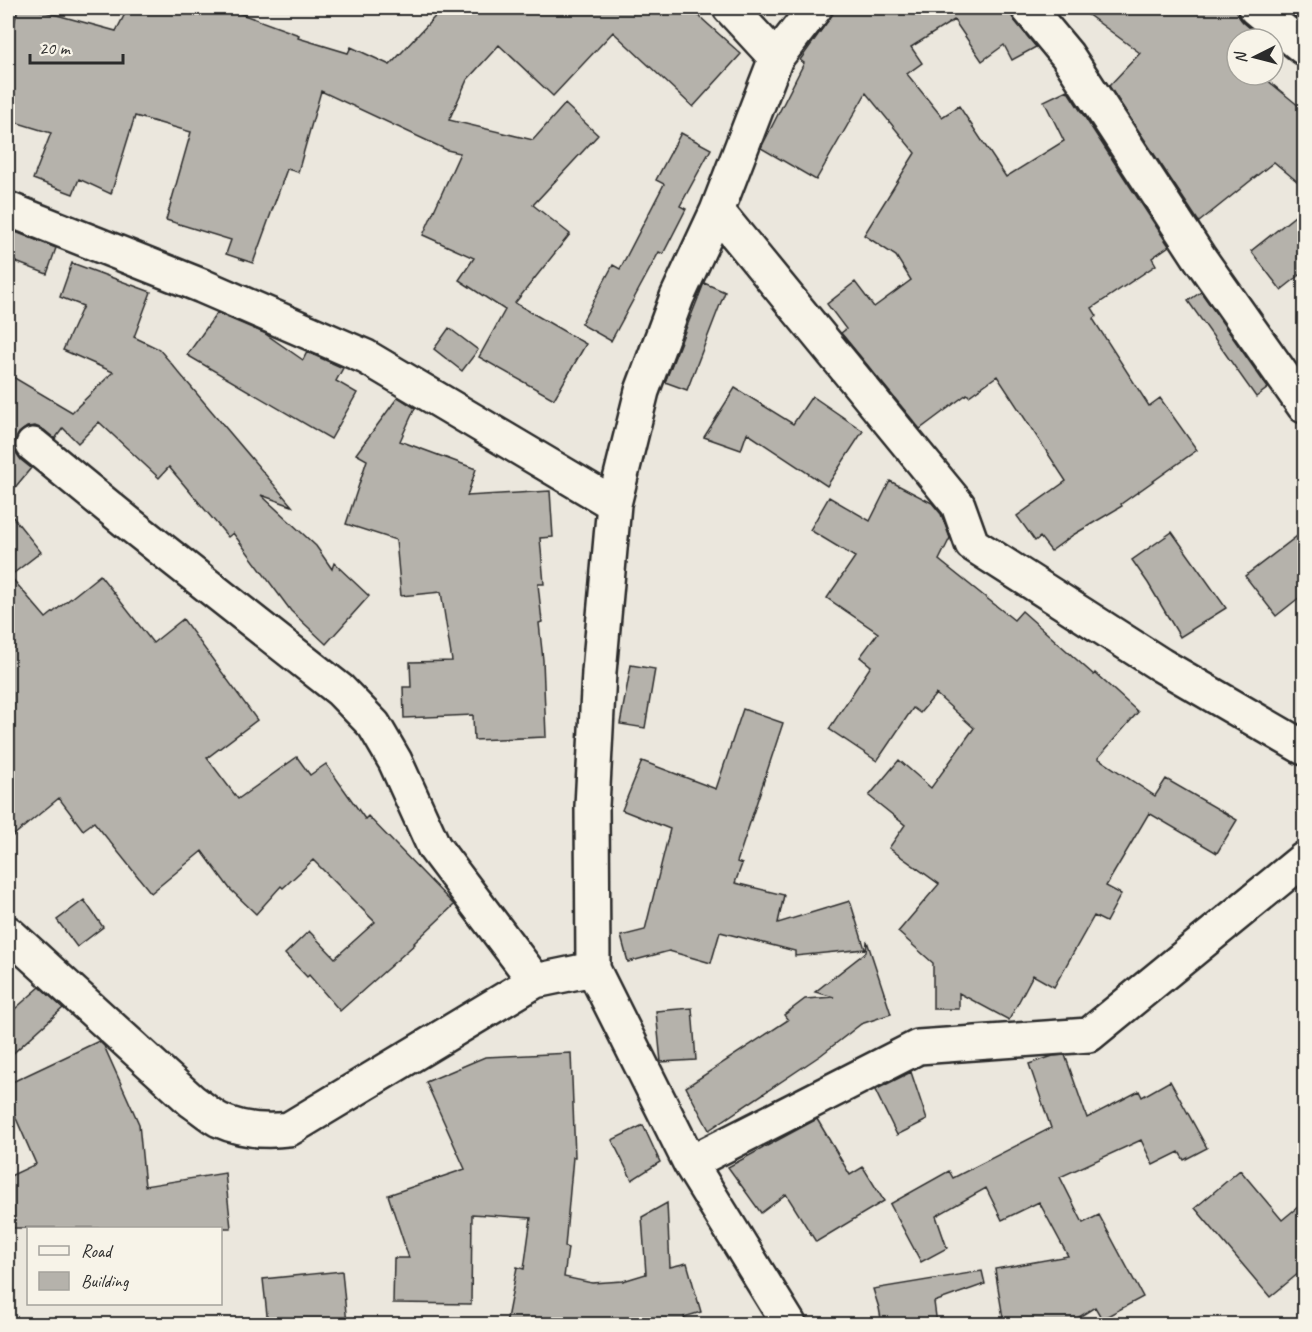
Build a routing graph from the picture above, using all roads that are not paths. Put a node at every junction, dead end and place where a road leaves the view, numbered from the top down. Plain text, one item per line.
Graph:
1 (730, 8) edge
2 (815, 8) edge
3 (1028, 8) edge
4 (1256, 8) edge
5 (1305, 48) edge
6 (776, 58) junction
7 (8, 209) edge
8 (717, 211) junction
9 (1305, 406) edge
10 (33, 445) dead end
11 (614, 504) junction
12 (1305, 748) edge
13 (1305, 859) edge
14 (8, 933) edge
15 (593, 969) junction
16 (535, 981) junction
17 (690, 1163) junction
18 (789, 1324) edge

1 - 6 street
2 - 6 street
3 - 9 street
4 - 5 street
6 - 8 street
7 - 11 street
8 - 11 street
8 - 12 street
10 - 16 street
11 - 15 street
13 - 17 street
14 - 16 street
15 - 16 street
15 - 17 street
17 - 18 street

